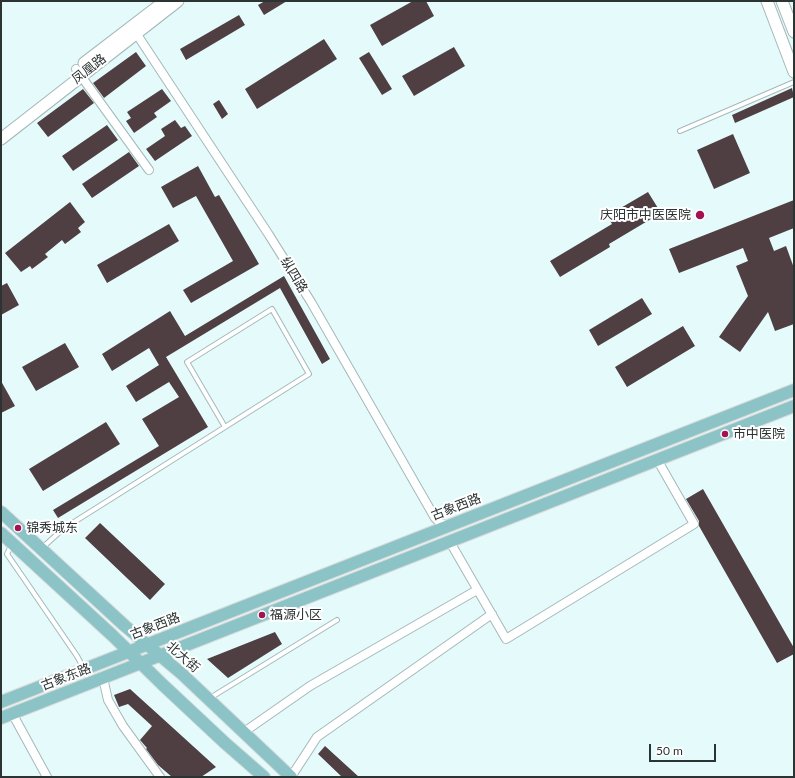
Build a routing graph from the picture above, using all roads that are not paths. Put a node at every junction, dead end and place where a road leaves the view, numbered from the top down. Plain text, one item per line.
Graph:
1 (165, 1) edge
2 (178, 1) edge
3 (767, 1) edge
4 (782, 1) edge
5 (132, 31) junction
6 (794, 32) edge
7 (79, 72) junction
8 (794, 72) edge
9 (794, 82) edge
10 (1, 129) edge
11 (680, 131) dead end
12 (1, 138) edge
13 (149, 170) dead end
14 (794, 390) edge
15 (794, 406) edge
16 (226, 427) junction
17 (658, 461) junction
18 (1, 512) edge
19 (448, 526) junction
20 (1, 534) edge
21 (427, 534) junction
22 (450, 542) junction
23 (12, 544) junction
24 (40, 549) junction
25 (477, 590) junction
26 (492, 614) junction
27 (337, 620) dead end
28 (147, 645) junction
29 (129, 651) junction
30 (160, 656) junction
31 (141, 663) junction
32 (84, 669) junction
33 (103, 678) junction
34 (208, 699) junction
35 (1, 702) edge
36 (7, 715) edge
37 (244, 732) junction
38 (47, 777) edge
39 (160, 777) edge
40 (264, 777) edge
41 (291, 777) edge

1 - 5 street, 凤凰路
2 - 5 street, 凤凰路
3 - 8 street
4 - 6 street
5 - 7 street, 凤凰路
5 - 19 street, 纵四路
5 - 21 street, 纵四路
7 - 10 street, 凤凰路
7 - 12 street, 凤凰路
7 - 13 street
9 - 11 lane
14 - 19 main road, 古象西路
15 - 17 main road
16 - 16 lane
16 - 24 lane
17 - 22 main road
17 - 26 street
18 - 24 main road, 北大街
19 - 21 main road, 古象西路
20 - 23 main road
21 - 28 main road, 古象西路
22 - 25 street
22 - 30 main road
23 - 29 main road
23 - 32 lane
24 - 28 main road, 北大街
25 - 26 street
25 - 37 street
26 - 41 street
27 - 34 lane
28 - 29 main road, 古象西路
28 - 30 main road, 北大街
29 - 31 main road
29 - 32 main road, 古象东路
30 - 31 main road
30 - 34 main road, 北大街
31 - 33 main road, 古象东路
31 - 40 main road
32 - 35 main road, 古象东路
33 - 36 main road, 古象东路
33 - 39 street
34 - 37 main road, 北大街
36 - 38 street
37 - 41 main road, 北大街

